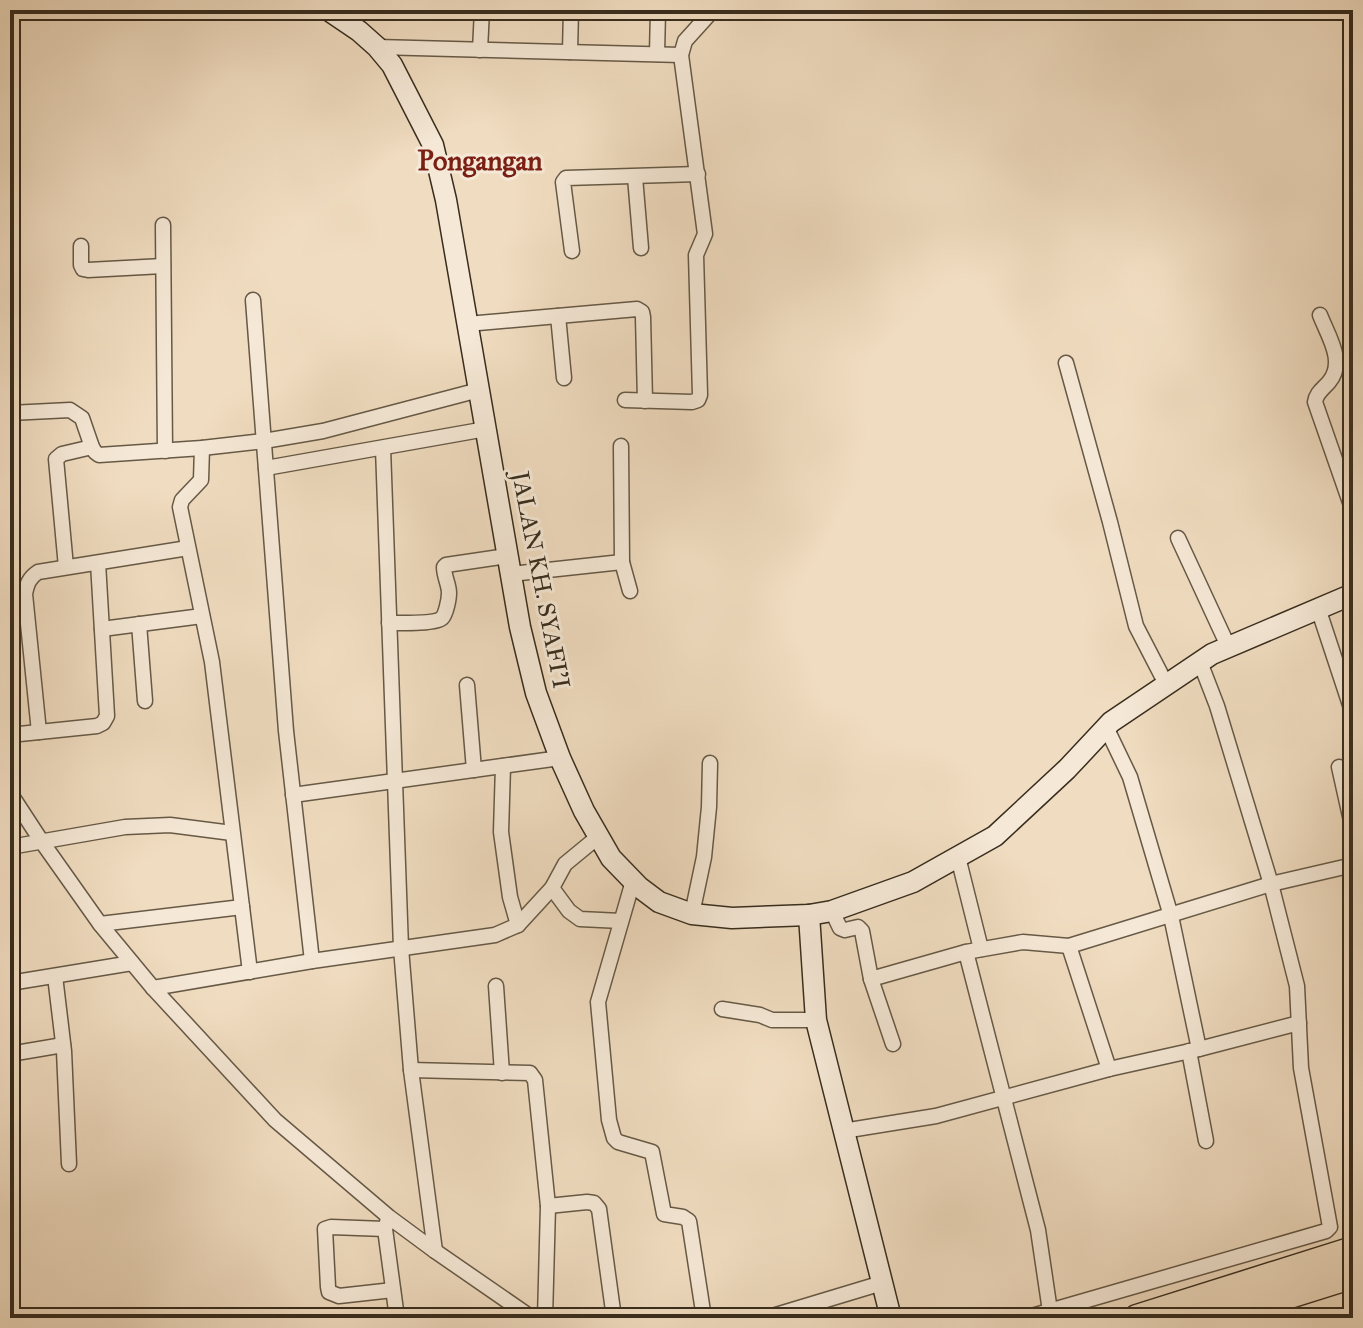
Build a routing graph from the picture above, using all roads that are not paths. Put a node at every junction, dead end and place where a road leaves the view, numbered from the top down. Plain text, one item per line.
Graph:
1 (328, 10) edge
2 (482, 10) edge
3 (571, 10) edge
4 (658, 10) edge
5 (713, 10) edge
6 (377, 47) junction
7 (480, 50) junction
8 (570, 52) junction
9 (657, 54) junction
10 (681, 55) junction
11 (698, 174) junction
12 (635, 177) junction
13 (163, 225) dead end
14 (81, 246) dead end
15 (641, 248) dead end
16 (572, 251) dead end
17 (163, 266) junction
18 (253, 300) dead end
19 (1320, 315) dead end
20 (558, 316) junction
21 (467, 324) junction
22 (1066, 363) dead end
23 (564, 378) dead end
24 (479, 390) junction
25 (625, 400) dead end
26 (645, 401) junction
27 (10, 413) edge
28 (486, 429) junction
29 (264, 441) junction
30 (621, 446) dead end
31 (92, 447) junction
32 (202, 448) junction
33 (383, 448) junction
34 (165, 451) junction
35 (266, 468) junction
36 (1353, 511) edge
37 (1178, 538) dead end
38 (188, 548) junction
39 (622, 562) junction
40 (98, 563) junction
41 (509, 565) junction
42 (66, 567) junction
43 (630, 591) dead end
44 (1353, 594) edge
45 (1318, 608) junction
46 (202, 616) junction
47 (389, 623) junction
48 (139, 624) junction
49 (102, 629) junction
50 (1228, 646) junction
51 (1200, 662) junction
52 (1166, 684) junction
53 (467, 685) dead end
54 (145, 701) dead end
55 (1353, 714) edge
56 (1106, 727) junction
57 (39, 732) junction
58 (10, 735) edge
59 (560, 758) junction
60 (710, 763) dead end
61 (503, 766) junction
62 (1339, 767) dead end
63 (474, 770) junction
64 (395, 780) junction
65 (10, 793) edge
66 (293, 795) junction
67 (1353, 830) edge
68 (232, 833) junction
69 (599, 836) junction
70 (42, 842) junction
71 (10, 847) edge
72 (958, 857) junction
73 (1353, 865) edge
74 (633, 881) junction
75 (1271, 884) junction
76 (552, 888) junction
77 (242, 907) junction
78 (832, 911) junction
79 (692, 914) junction
80 (809, 915) junction
81 (1171, 916) junction
82 (621, 921) junction
83 (100, 924) junction
84 (518, 925) junction
85 (1069, 946) junction
86 (401, 948) junction
87 (974, 951) junction
88 (312, 961) junction
89 (132, 963) junction
90 (250, 972) junction
91 (55, 976) junction
92 (871, 979) junction
93 (10, 983) edge
94 (496, 986) dead end
95 (153, 988) junction
96 (722, 1009) dead end
97 (816, 1020) junction
98 (1299, 1023) junction
99 (893, 1044) dead end
100 (63, 1045) junction
101 (1194, 1050) junction
102 (10, 1054) edge
103 (1109, 1069) junction
104 (411, 1070) junction
105 (502, 1073) junction
106 (1003, 1098) junction
107 (843, 1131) junction
108 (1206, 1141) dead end
109 (69, 1164) dead end
110 (10, 1181) edge
111 (548, 1206) junction
112 (12, 1217) dead end
113 (387, 1223) junction
114 (1353, 1250) edge
115 (435, 1251) junction
116 (1353, 1275) edge
117 (882, 1283) junction
118 (393, 1290) junction
119 (1050, 1311) junction
120 (397, 1318) edge
121 (532, 1318) edge
122 (545, 1318) edge
123 (614, 1318) edge
124 (704, 1318) edge
125 (766, 1318) edge
126 (891, 1318) edge
127 (1025, 1318) edge
128 (1137, 1318) edge
129 (1216, 1318) edge

1 - 6 main road, JALAN KH. SYAFI'I
2 - 7 street
3 - 8 street
4 - 9 street
5 - 10 street
6 - 7 street
6 - 21 main road, JALAN KH. SYAFI'I
7 - 8 street
8 - 9 street
9 - 10 street
10 - 11 street
11 - 12 street
11 - 26 street
12 - 15 street
12 - 16 street
13 - 17 street
14 - 17 street
17 - 34 street
18 - 29 street
19 - 36 street
20 - 21 street
20 - 23 street
20 - 26 street
21 - 24 main road, JALAN KH. SYAFI'I
22 - 52 street
24 - 28 main road, JALAN KH. SYAFI'I
24 - 29 street
25 - 26 street
27 - 31 street
28 - 33 street
28 - 41 main road, JALAN KH. SYAFI'I
29 - 32 street
29 - 35 street
30 - 39 street
31 - 34 street
31 - 42 street
32 - 34 street
32 - 38 street
33 - 35 street
33 - 47 street
35 - 66 street
37 - 50 street
38 - 40 street
38 - 46 street
39 - 41 street
39 - 43 street
40 - 42 street
40 - 49 street
41 - 47 street
41 - 59 main road, JALAN KH. SYAFI'I
42 - 57 street
44 - 45 main road, JALAN KH. SYAFI'I
45 - 50 main road, JALAN KH. SYAFI'I
45 - 55 street
46 - 48 street
46 - 68 street
47 - 64 street
48 - 49 street
48 - 54 street
49 - 57 street
50 - 51 main road, JALAN KH. SYAFI'I
51 - 52 main road, JALAN KH. SYAFI'I
51 - 75 street
52 - 56 main road, JALAN KH. SYAFI'I
53 - 63 street
56 - 72 main road, JALAN KH. SYAFI'I
56 - 81 street
57 - 58 street
59 - 61 street
59 - 69 main road, JALAN KH. SYAFI'I
60 - 79 street
61 - 63 street
61 - 84 street
62 - 67 street
63 - 64 street
64 - 66 street
64 - 86 street
65 - 70 street
66 - 88 street
68 - 70 street
68 - 77 street
69 - 74 main road, JALAN KH. SYAFI'I
69 - 76 street
70 - 71 street
70 - 83 street
72 - 78 main road, JALAN KH. SYAFI'I
72 - 87 street
73 - 75 street
74 - 79 main road, JALAN KH. SYAFI'I
74 - 82 street
75 - 81 street
75 - 98 street
76 - 82 street
76 - 84 street
77 - 83 street
77 - 90 street
78 - 80 main road, JALAN KH. SYAFI'I
78 - 92 street
79 - 80 main road, JALAN KH. SYAFI'I
80 - 97 main road
81 - 85 street
81 - 101 street
82 - 124 street
83 - 89 street
84 - 86 street
85 - 87 street
85 - 103 street
86 - 88 street
86 - 104 street
87 - 92 street
87 - 106 street
88 - 90 street
89 - 91 street
89 - 95 street
90 - 95 street
91 - 93 street
91 - 100 street
92 - 99 street
94 - 105 street
95 - 113 street
96 - 97 street
97 - 107 main road
98 - 101 street
98 - 119 street
100 - 102 street
100 - 109 street
101 - 103 street
101 - 108 street
103 - 106 street
104 - 105 street
104 - 115 street
105 - 111 street
106 - 107 street
106 - 119 street
107 - 117 main road
110 - 112 street
111 - 122 street
111 - 123 street
113 - 115 street
113 - 118 street
113 - 118 street
114 - 128 highway
115 - 121 street
116 - 129 highway
117 - 125 street
117 - 126 main road
118 - 120 street
119 - 127 street

